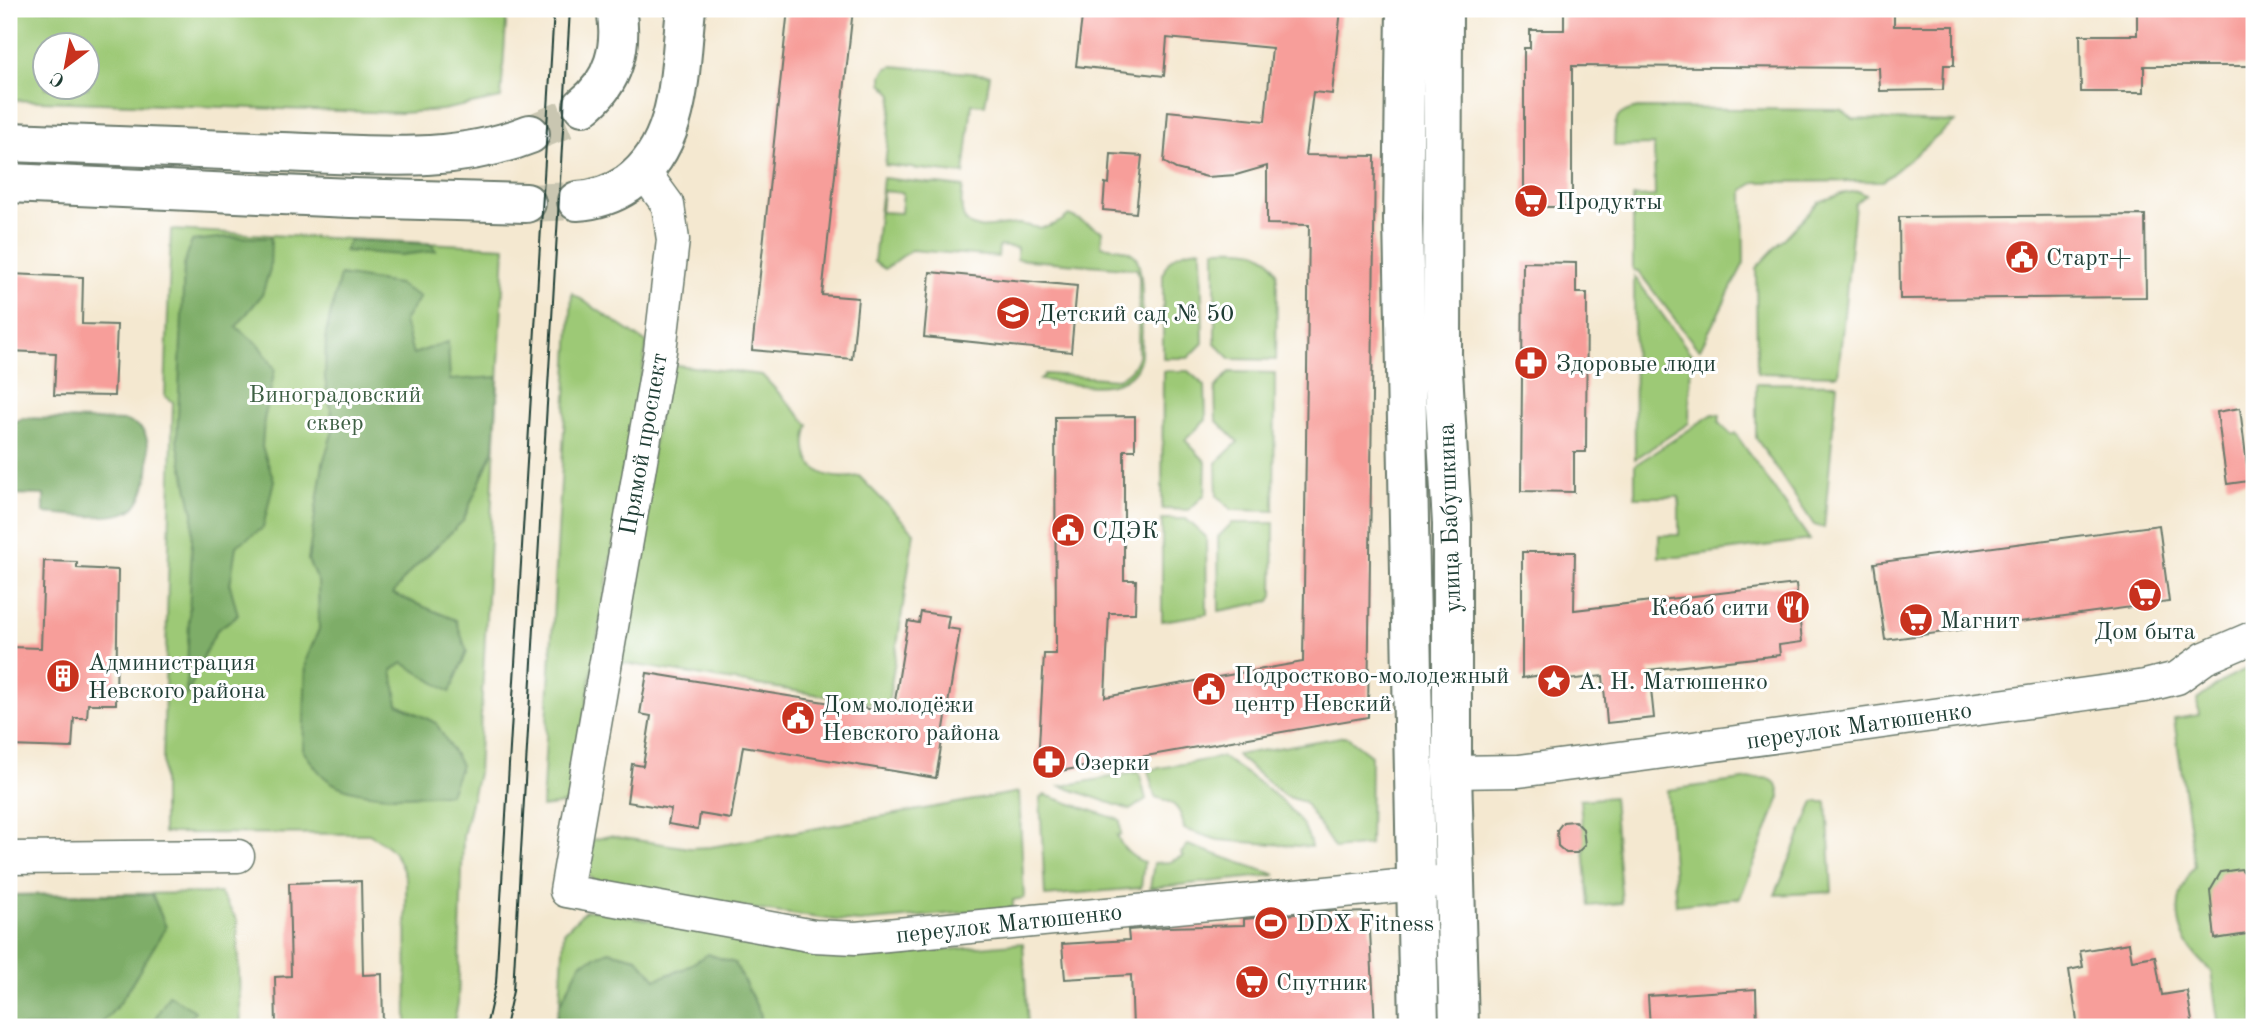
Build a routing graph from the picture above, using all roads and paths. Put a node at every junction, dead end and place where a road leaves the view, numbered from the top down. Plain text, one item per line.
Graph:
1 (616, 9) edge
2 (686, 9) edge
3 (1406, 9) edge
4 (1443, 9) edge
5 (583, 106) tunnel mouth
6 (530, 134) tunnel mouth
7 (9, 142) edge
8 (644, 172) junction
9 (9, 183) edge
10 (577, 201) tunnel mouth
11 (526, 202) tunnel mouth
12 (2254, 637) edge
13 (1452, 772) junction
14 (238, 856) dead end
15 (9, 858) edge
16 (1454, 880) junction
17 (1415, 884) junction
18 (566, 891) joint
19 (1419, 1027) edge
20 (1459, 1027) edge

1 - 5 street
2 - 8 street
3 - 17 street, улица Бабушкина
4 - 13 street, улица Бабушкина
6 - 7 street
8 - 10 street
8 - 18 street, Прямой проспект
9 - 11 street
12 - 13 street, переулок Матюшенко
13 - 16 street, улица Бабушкина
14 - 15 street
16 - 17 street, переулок Матюшенко
16 - 20 street, улица Бабушкина
17 - 18 street, переулок Матюшенко
17 - 19 street, улица Бабушкина

